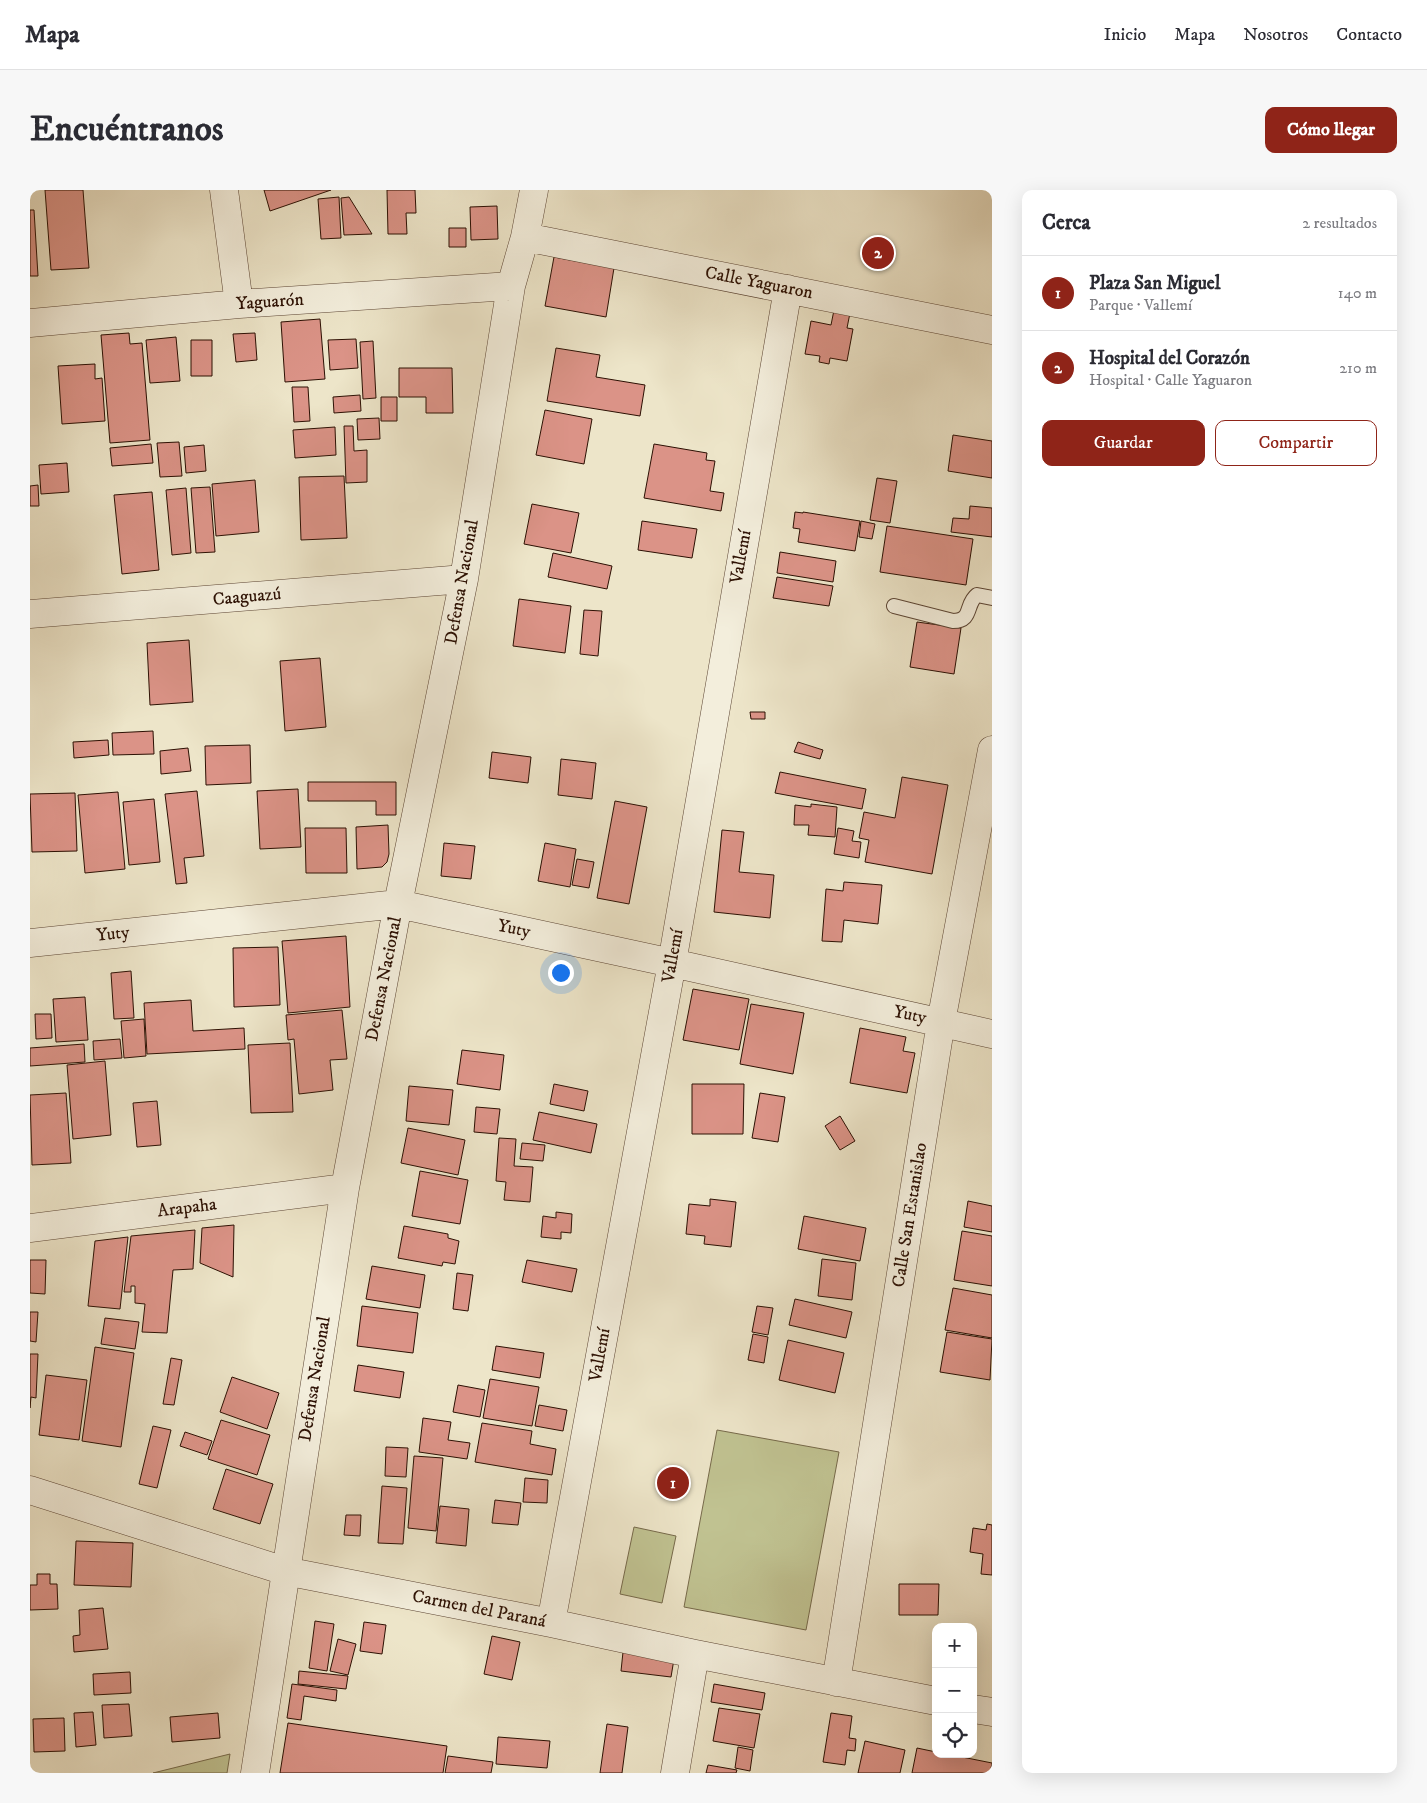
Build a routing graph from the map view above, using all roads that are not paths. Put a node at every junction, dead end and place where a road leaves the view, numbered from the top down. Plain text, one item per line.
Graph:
1 (224, 190) edge
2 (534, 190) edge
3 (525, 237) junction
4 (511, 286) junction
5 (788, 288) junction
6 (239, 304) junction
7 (30, 323) edge
8 (992, 330) edge
9 (464, 579) junction
10 (992, 598) edge
11 (894, 606) dead end
12 (30, 614) edge
13 (992, 750) edge
14 (398, 904) junction
15 (30, 943) edge
16 (672, 962) junction
17 (941, 1022) junction
18 (992, 1034) edge
19 (345, 1188) junction
20 (30, 1228) edge
21 (30, 1490) edge
22 (285, 1571) junction
23 (551, 1623) junction
24 (695, 1654) junction
25 (836, 1682) junction
26 (932, 1700) edge
27 (977, 1710) edge
28 (992, 1712) edge
29 (255, 1773) edge
30 (675, 1773) edge

1 - 6 street
2 - 3 street, Defensa Nacional
3 - 4 street, Defensa Nacional
3 - 5 street, Calle Yaguaron
4 - 6 street, Yaguarón
4 - 9 street, Defensa Nacional
5 - 8 street, Calle Yaguaron
5 - 16 street, Vallemí
6 - 7 street, Yaguarón
9 - 12 street, Caaguazú
9 - 14 street, Defensa Nacional
10 - 11 lane
13 - 17 street, Calle San Estanislao
14 - 15 street, Yuty
14 - 16 street, Yuty
14 - 19 street, Defensa Nacional
16 - 17 street, Yuty
16 - 23 street, Vallemí
17 - 18 street, Yuty
17 - 25 street, Calle San Estanislao
19 - 20 street, Arapaha
19 - 22 street, Defensa Nacional
21 - 22 street, Carmen del Paraná
22 - 23 street, Carmen del Paraná
22 - 29 street, Defensa Nacional
23 - 24 street, Carmen del Paraná
24 - 25 street, Carmen del Paraná
24 - 30 street
25 - 26 street, Carmen del Paraná
27 - 28 street

